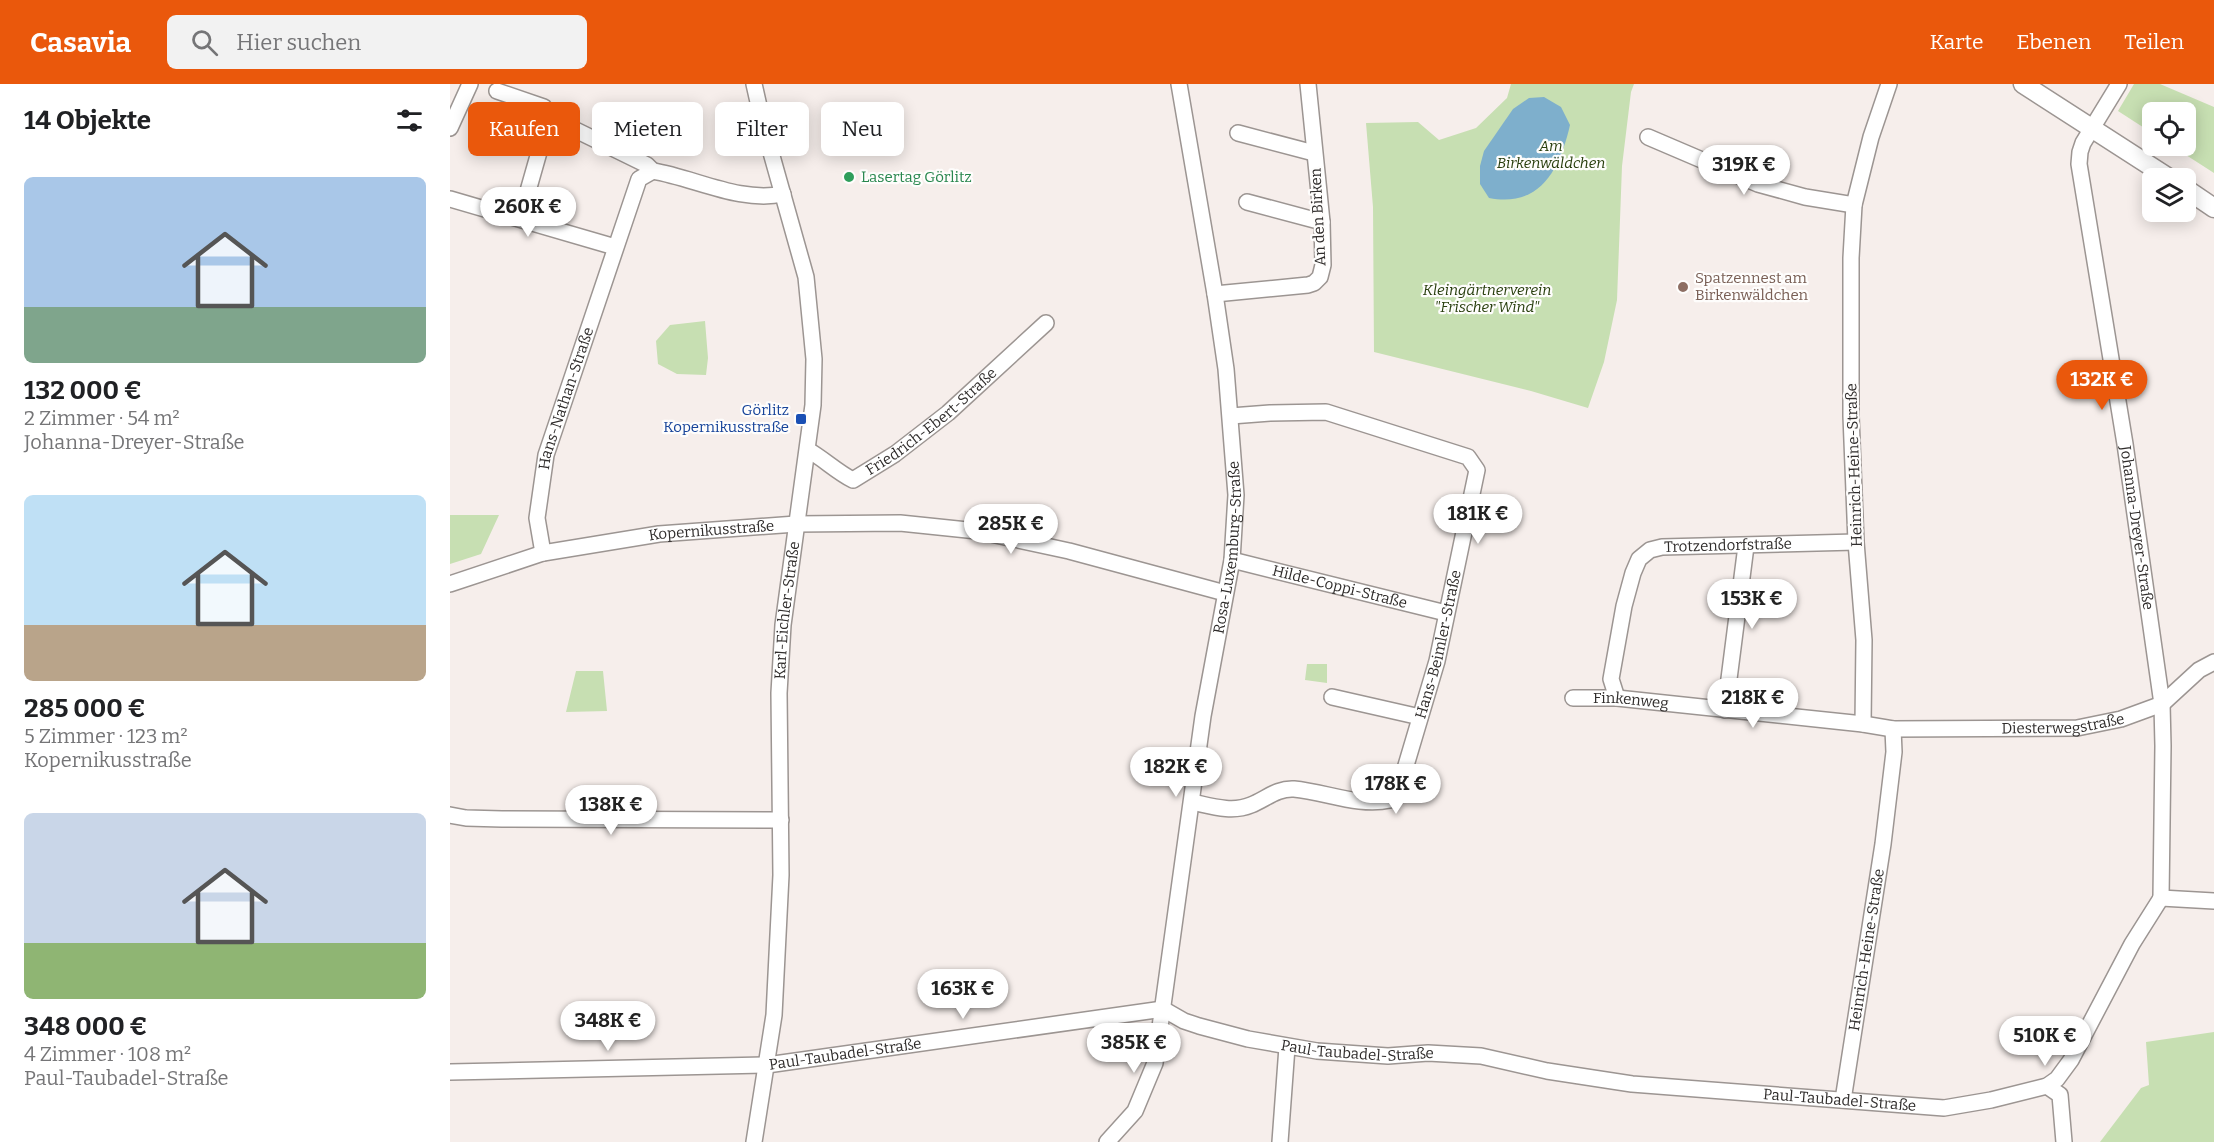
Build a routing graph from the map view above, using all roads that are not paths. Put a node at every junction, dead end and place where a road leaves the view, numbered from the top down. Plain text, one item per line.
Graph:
1 (470, 84) edge
2 (754, 84) edge
3 (1179, 84) edge
4 (1308, 84) edge
5 (1889, 84) edge
6 (2023, 84) edge
7 (2119, 84) edge
8 (497, 91) dead end
9 (529, 102) edge
10 (450, 128) edge
11 (2092, 128) junction
12 (580, 132) edge
13 (1238, 133) dead end
14 (1648, 137) dead end
15 (1314, 153) junction
16 (538, 156) edge
17 (2154, 168) edge
18 (653, 171) junction
19 (783, 194) junction
20 (2196, 196) edge
21 (526, 198) dead end
22 (450, 199) edge
23 (1247, 202) dead end
24 (1854, 205) junction
25 (2214, 208) edge
26 (1322, 222) junction
27 (615, 247) junction
28 (1215, 294) junction
29 (1046, 323) dead end
30 (1231, 416) junction
31 (808, 450) junction
32 (796, 524) junction
33 (1856, 542) junction
34 (1746, 546) junction
35 (543, 553) junction
36 (1232, 560) junction
37 (450, 584) edge
38 (1225, 593) junction
39 (1446, 614) junction
40 (2214, 662) edge
41 (1332, 697) dead end
42 (1573, 698) dead end
43 (1617, 698) junction
44 (2162, 704) junction
45 (1725, 710) junction
46 (1420, 717) junction
47 (1863, 724) junction
48 (1893, 729) junction
49 (1192, 802) junction
50 (450, 815) edge
51 (781, 820) junction
52 (2161, 898) junction
53 (2214, 901) edge
54 (1162, 1009) junction
55 (1287, 1047) junction
56 (767, 1065) junction
57 (450, 1072) edge
58 (2047, 1086) junction
59 (1843, 1100) junction
60 (754, 1142) edge
61 (1107, 1142) edge
62 (1280, 1142) edge
63 (2064, 1142) edge

1 - 10 street
2 - 19 street, Karl-Eichler-Straße
3 - 28 street, Rosa-Luxemburg-Straße
4 - 15 street, An den Birken
5 - 24 street, Heinrich-Heine-Straße
6 - 11 main road
7 - 11 street, Johanna-Dreyer-Straße
8 - 9 street
11 - 17 main road
11 - 44 street, Johanna-Dreyer-Straße
12 - 18 street
13 - 15 street
14 - 24 street
15 - 26 street, An den Birken
16 - 21 street
18 - 19 street
18 - 27 street, Hans-Nathan-Straße
19 - 31 street, Karl-Eichler-Straße
20 - 25 main road
22 - 27 street
23 - 26 street
24 - 33 street, Heinrich-Heine-Straße
26 - 28 street, An den Birken
27 - 35 street, Hans-Nathan-Straße
28 - 30 street, Rosa-Luxemburg-Straße
29 - 31 street, Friedrich-Ebert-Straße
30 - 36 street, Rosa-Luxemburg-Straße
30 - 39 street, Hans-Beimler-Straße
31 - 32 street, Karl-Eichler-Straße
32 - 35 street, Kopernikusstraße
32 - 38 street, Kopernikusstraße
32 - 51 street, Karl-Eichler-Straße
33 - 34 street, Trotzendorfstraße
33 - 47 street, Heinrich-Heine-Straße
34 - 43 street, Trotzendorfstraße
34 - 45 street
35 - 37 street, Kopernikusstraße
36 - 38 street, Rosa-Luxemburg-Straße
36 - 39 street, Hilde-Coppi-Straße
38 - 49 street, Rosa-Luxemburg-Straße
39 - 46 street, Hans-Beimler-Straße
40 - 44 street, Diesterwegstraße
41 - 46 street
42 - 43 street, Finkenweg
43 - 45 street, Finkenweg
44 - 48 street, Diesterwegstraße
44 - 52 street, Johanna-Dreyer-Straße
45 - 47 street, Finkenweg
46 - 49 street, Hans-Beimler-Straße
47 - 48 street, Finkenweg
48 - 59 street, Heinrich-Heine-Straße
49 - 54 street, Rosa-Luxemburg-Straße
50 - 51 street
51 - 56 street, Karl-Eichler-Straße
52 - 53 street
52 - 58 street
54 - 55 street, Paul-Taubadel-Straße
54 - 56 street, Paul-Taubadel-Straße
54 - 61 street, Rosa-Luxemburg-Straße
55 - 59 street, Paul-Taubadel-Straße
55 - 62 street
56 - 57 street, Paul-Taubadel-Straße
56 - 60 street, Karl-Eichler-Straße
58 - 59 street, Paul-Taubadel-Straße
58 - 63 street

